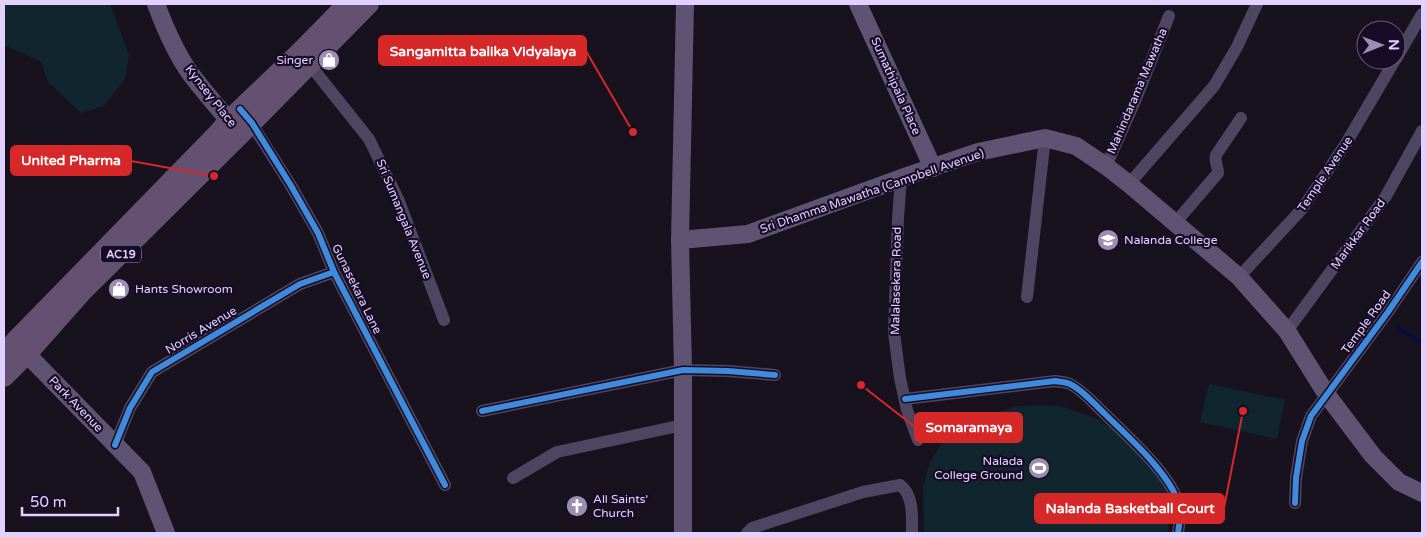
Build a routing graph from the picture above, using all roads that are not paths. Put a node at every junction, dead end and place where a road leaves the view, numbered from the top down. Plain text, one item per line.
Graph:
1 (156, 4) edge
2 (347, 4) edge
3 (369, 4) edge
4 (686, 4) edge
5 (858, 4) edge
6 (1257, 4) edge
7 (1422, 14) edge
8 (1169, 16) dead end
9 (1406, 42) edge
10 (304, 58) junction
11 (1390, 70) edge
12 (1242, 118) dead end
13 (240, 121) junction
14 (1422, 132) edge
15 (1045, 138) junction
16 (1106, 166) junction
17 (933, 168) junction
18 (901, 179) junction
19 (1130, 184) junction
20 (1175, 223) junction
21 (680, 240) junction
22 (1422, 262) edge
23 (334, 272) junction
24 (1239, 277) junction
25 (1026, 297) dead end
26 (444, 320) dead end
27 (1287, 331) junction
28 (15, 350) edge
29 (683, 370) junction
30 (775, 375) dead end
31 (4, 377) edge
32 (1327, 395) junction
33 (904, 399) junction
34 (482, 411) dead end
35 (683, 425) junction
36 (918, 440) dead end
37 (115, 445) junction
38 (512, 478) dead end
39 (445, 485) dead end
40 (1422, 493) edge
41 (1295, 503) dead end
42 (166, 533) edge
43 (683, 533) edge
44 (747, 533) edge
45 (912, 533) edge
46 (1178, 533) edge

1 - 13 main road, Kynsey Place
2 - 10 main road, AC19
3 - 10 main road, AC19
4 - 21 main road
5 - 17 main road, Sumathipala Place
6 - 19 street
7 - 9 street, Temple Avenue
8 - 16 street, Mahindarama Mawatha
10 - 13 main road, AC19
10 - 26 street, Sri Sumangala Avenue
11 - 24 street, Temple Avenue
12 - 20 street
13 - 23 street, Gunasekara Lane
13 - 28 main road, AC19
14 - 27 street, Marikkar Road
15 - 16 main road, Sri Dhamma Mawatha (Campbell Avenue)
15 - 17 main road, Sri Dhamma Mawatha (Campbell Avenue)
15 - 25 street
16 - 19 main road, Sri Dhamma Mawatha (Campbell Avenue)
17 - 18 main road, Sri Dhamma Mawatha (Campbell Avenue)
18 - 21 main road, Sri Dhamma Mawatha (Campbell Avenue)
18 - 33 street, Malalasekara Road
19 - 20 main road, Sri Dhamma Mawatha (Campbell Avenue)
20 - 24 main road, Sri Dhamma Mawatha (Campbell Avenue)
21 - 29 main road
22 - 32 street, Temple Road
23 - 37 street, Norris Avenue
23 - 39 street, Gunasekara Lane
24 - 27 main road, Sri Dhamma Mawatha (Campbell Avenue)
27 - 32 main road, Sri Dhamma Mawatha (Campbell Avenue)
28 - 31 main road, AC19
28 - 37 main road, Park Avenue
29 - 30 street
29 - 34 street
29 - 35 main road
32 - 40 main road, Sri Dhamma Mawatha (Campbell Avenue)
32 - 41 street, Temple Road
33 - 36 street, Malalasekara Road
33 - 46 street
35 - 38 street
35 - 43 main road
37 - 42 main road, Park Avenue
44 - 45 street

